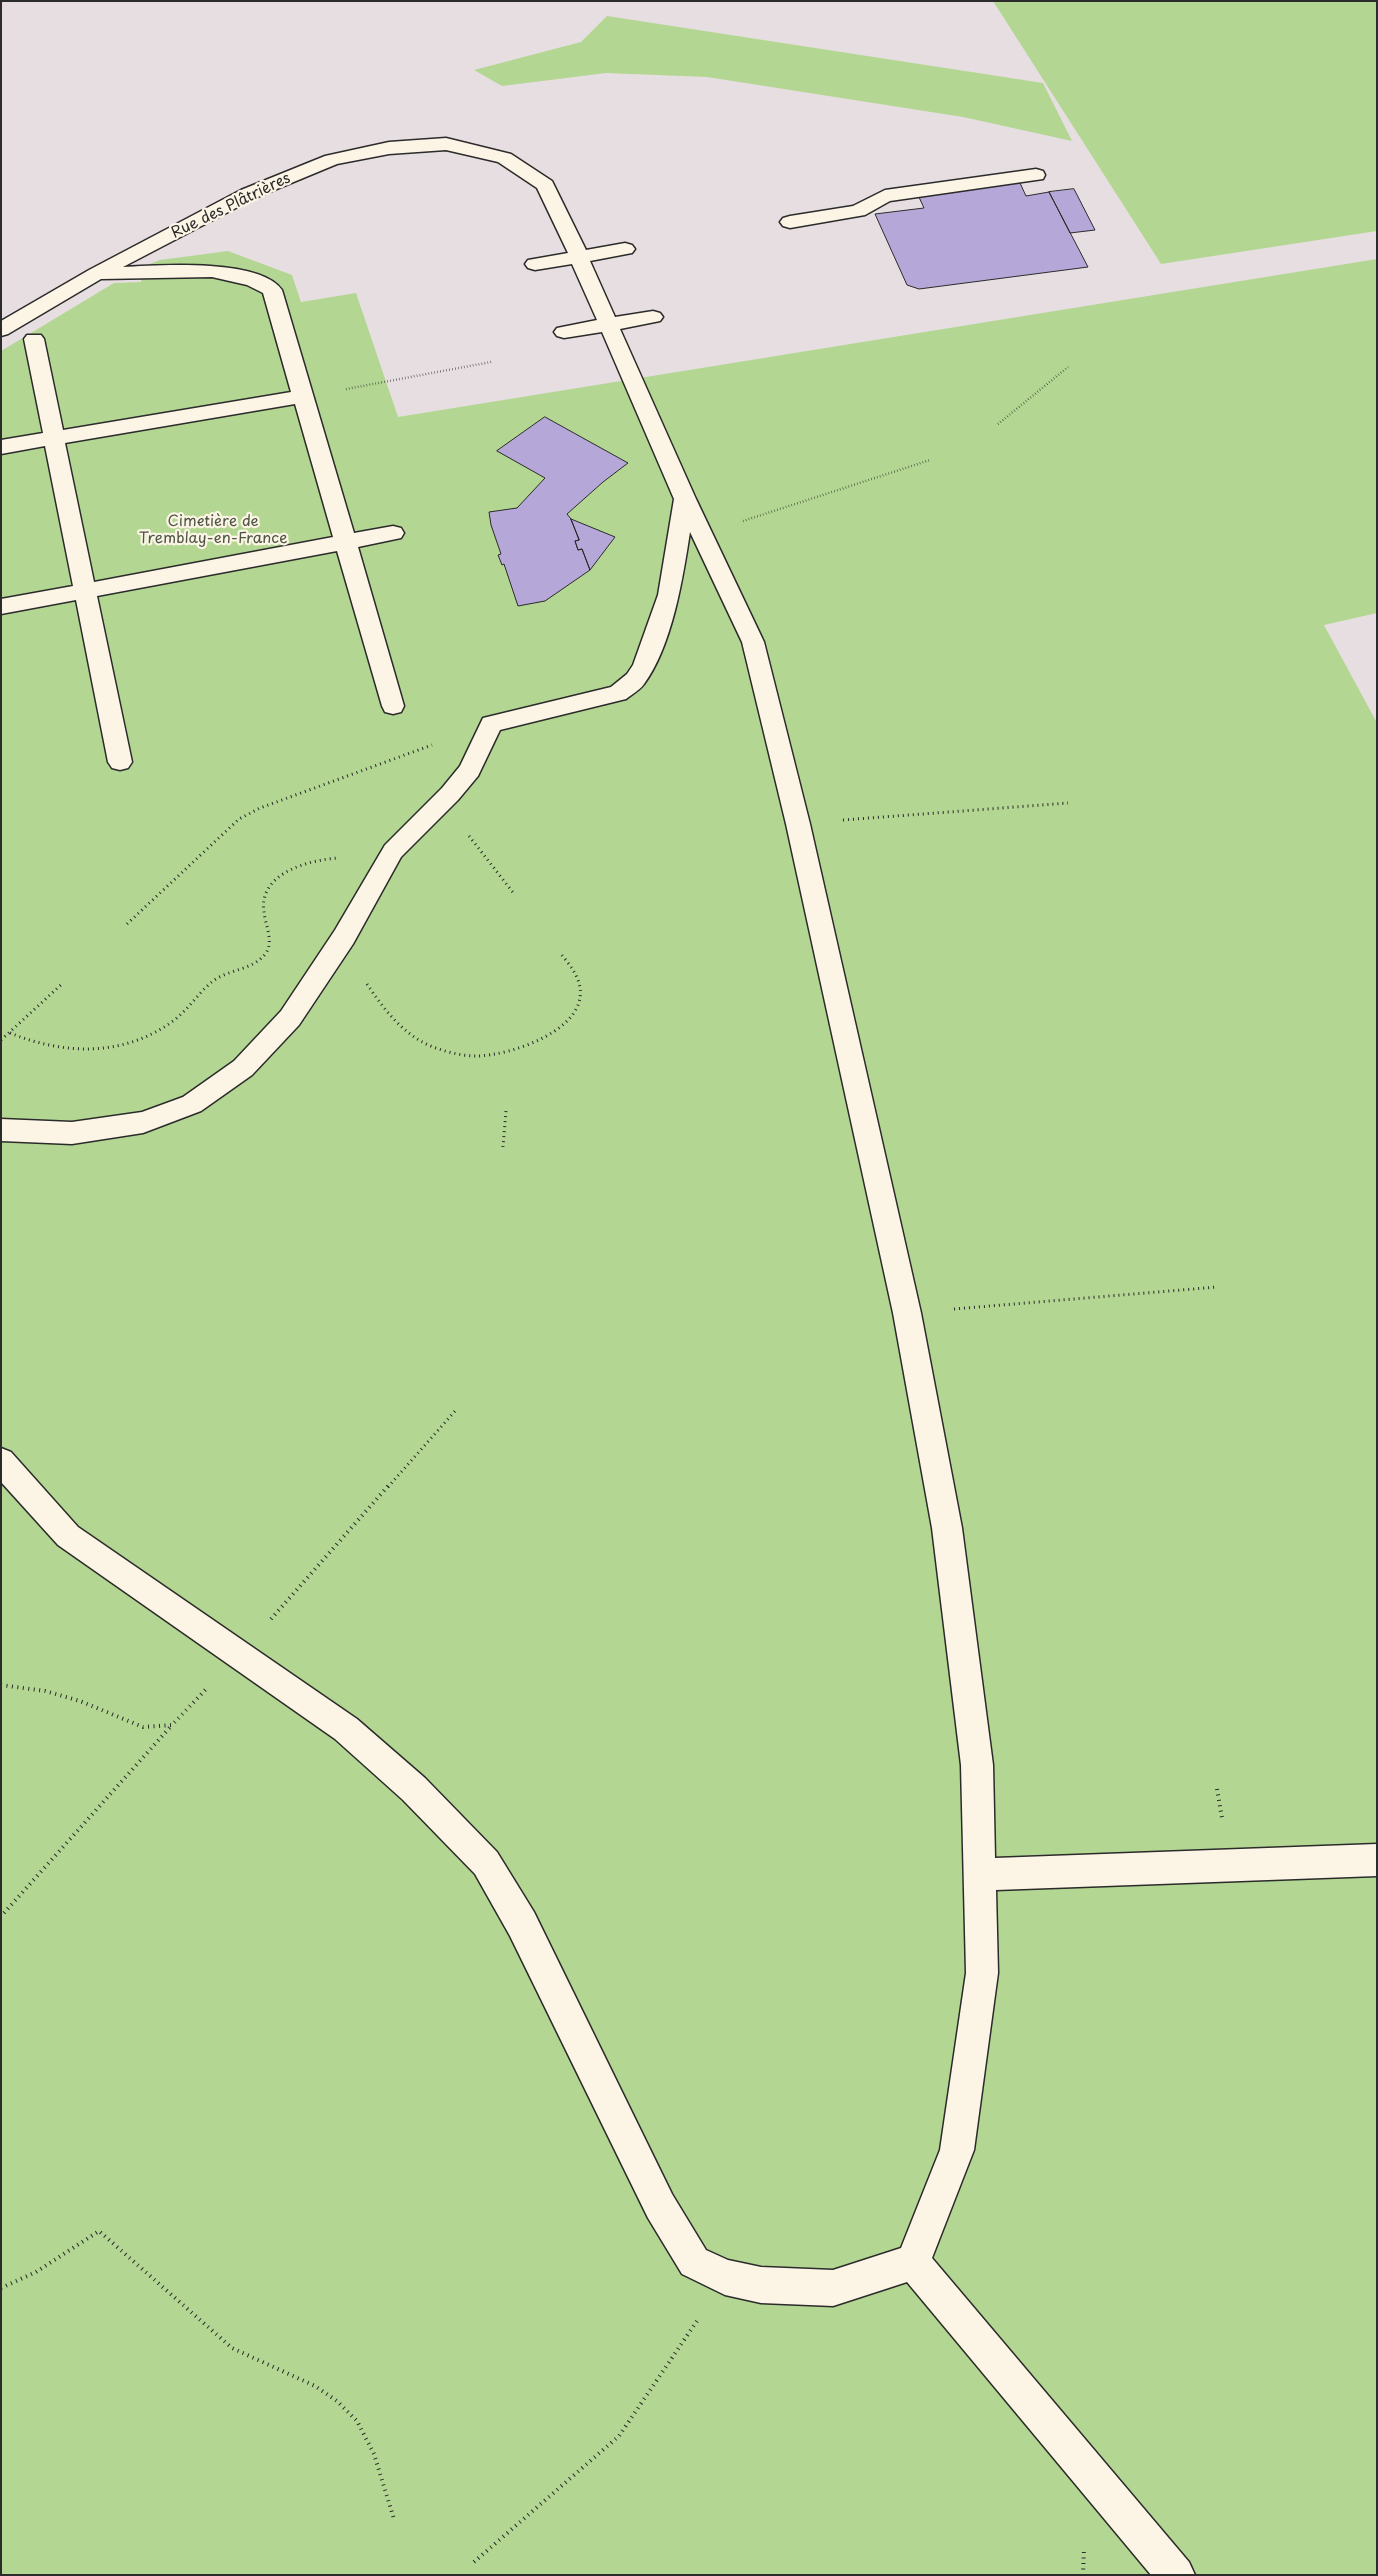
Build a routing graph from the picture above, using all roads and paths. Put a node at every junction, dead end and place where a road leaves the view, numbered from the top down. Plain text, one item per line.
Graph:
1 (1036, 175) dead end
2 (790, 222) dead end
3 (625, 249) dead end
4 (579, 257) junction
5 (536, 264) dead end
6 (96, 274) junction
7 (653, 317) dead end
8 (609, 324) junction
9 (1, 330) edge
10 (564, 332) dead end
11 (34, 339) dead end
12 (491, 362) dead end
13 (1068, 367) dead end
14 (303, 396) junction
15 (998, 424) dead end
16 (54, 438) junction
17 (1, 447) edge
18 (930, 460) dead end
19 (685, 499) junction
20 (393, 533) dead end
21 (702, 534) junction
22 (346, 542) junction
23 (86, 591) junction
24 (1, 606) edge
25 (394, 706) dead end
26 (491, 724) junction
27 (120, 762) dead end
28 (442, 802) junction
29 (1068, 803) dead end
30 (798, 824) junction
31 (388, 859) junction
32 (515, 895) dead end
33 (127, 924) dead end
34 (339, 944) junction
35 (560, 954) dead end
36 (63, 983) dead end
37 (10, 1033) junction
38 (1, 1040) edge
39 (506, 1111) dead end
40 (1, 1130) edge
41 (503, 1146) dead end
42 (1217, 1287) dead end
43 (906, 1313) junction
44 (456, 1410) dead end
45 (1, 1461) edge
46 (239, 1655) junction
47 (1, 1685) edge
48 (172, 1725) junction
49 (1377, 1860) edge
50 (980, 1874) junction
51 (4, 1913) dead end
52 (913, 2262) junction
53 (725, 2277) junction
54 (1, 2288) edge
55 (394, 2519) dead end
56 (474, 2562) dead end
57 (1176, 2575) edge

1 - 2 lane
3 - 4 lane
4 - 5 lane
4 - 6 lane, Rue des Plâtrières
4 - 8 lane, Rue des Plâtrières
6 - 9 lane, Rue des Plâtrières
6 - 14 lane
7 - 8 lane
8 - 10 lane
8 - 19 lane, Rue des Plâtrières
11 - 16 lane
12 - 14 path
13 - 15 path
14 - 16 lane
14 - 22 lane
16 - 17 lane
16 - 23 lane
18 - 21 path
19 - 21 lane, Rue des Plâtrières
19 - 26 lane
20 - 22 lane
21 - 30 lane, Rue des Plâtrières
22 - 23 lane
22 - 25 lane
23 - 24 lane
23 - 27 lane
26 - 28 lane
26 - 33 path
28 - 31 lane
28 - 32 path
29 - 30 path
30 - 43 lane, Rue des Plâtrières
31 - 34 lane
31 - 37 path
34 - 35 path
34 - 40 lane
36 - 37 path
37 - 38 path
39 - 41 path
42 - 43 path
43 - 50 lane, Rue des Plâtrières
44 - 46 path
45 - 46 lane
46 - 48 path
46 - 53 lane
47 - 48 path
48 - 51 path
49 - 50 lane
50 - 52 lane, Rue des Plâtrières
52 - 53 lane
52 - 57 lane
53 - 56 path
54 - 55 path

